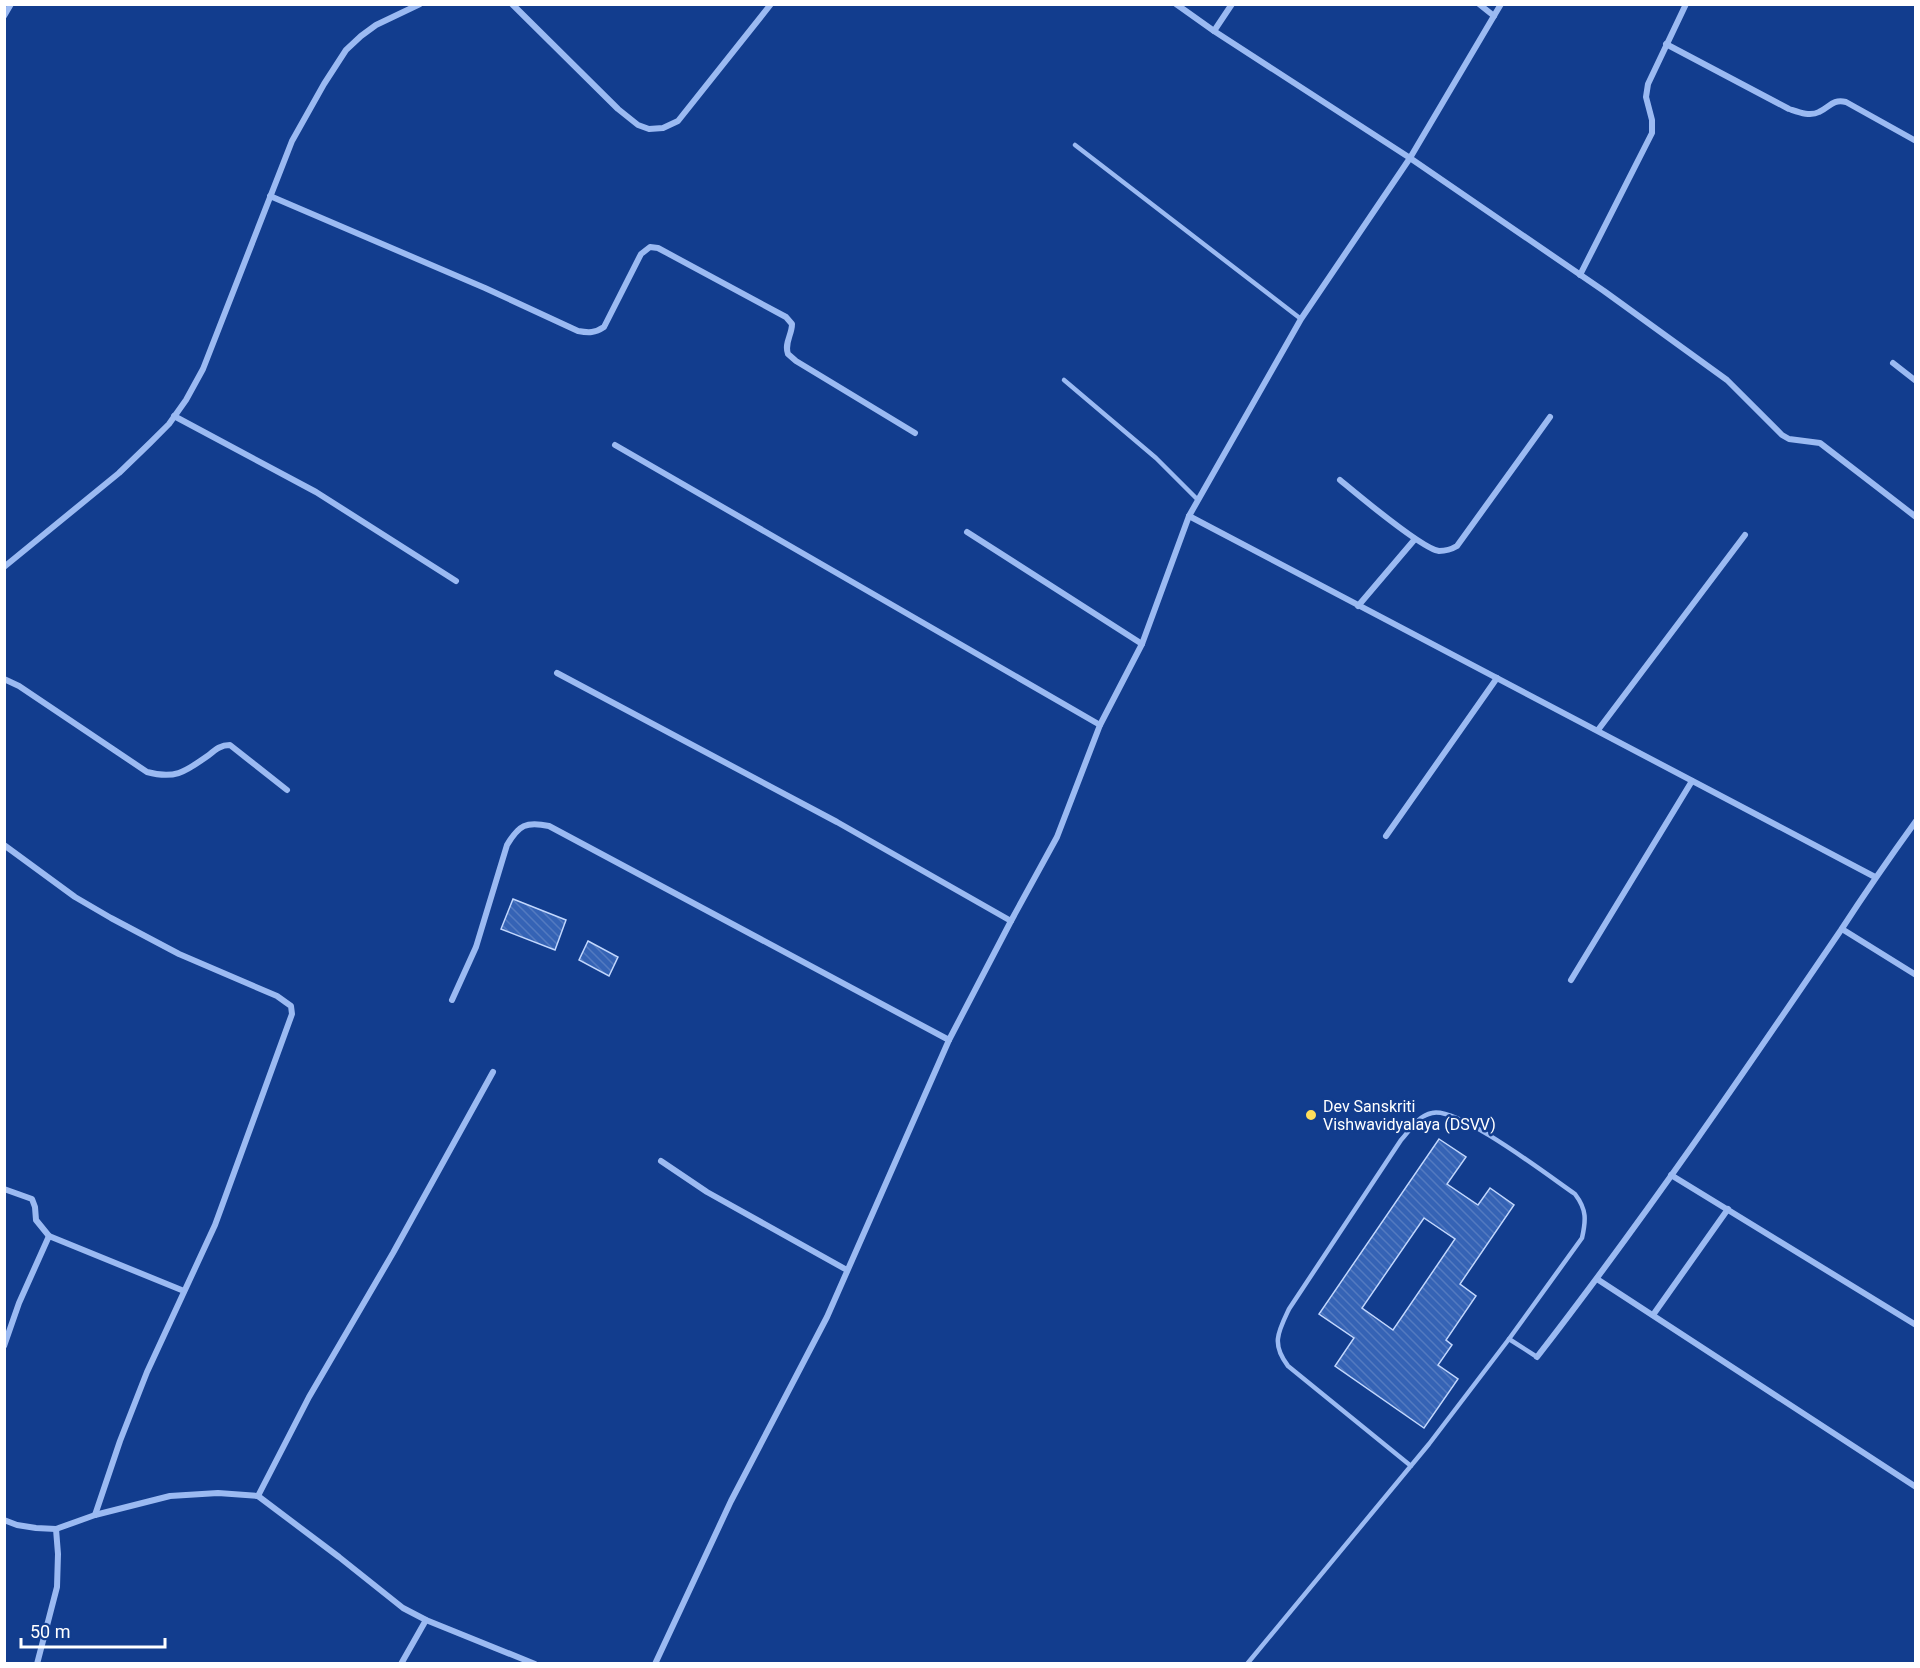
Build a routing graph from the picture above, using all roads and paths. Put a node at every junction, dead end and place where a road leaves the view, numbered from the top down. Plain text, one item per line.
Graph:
1 (11, 4) edge
2 (420, 4) edge
3 (512, 4) edge
4 (771, 4) edge
5 (1176, 4) edge
6 (1232, 4) edge
7 (1479, 4) edge
8 (1501, 4) edge
9 (1686, 4) edge
10 (4, 16) edge
11 (1494, 16) junction
12 (1214, 31) junction
13 (1666, 44) junction
14 (1916, 141) edge
15 (1075, 145) dead end
16 (1410, 158) junction
17 (270, 196) junction
18 (1580, 275) junction
19 (1301, 320) junction
20 (1893, 363) dead end
21 (1064, 380) dead end
22 (1916, 381) edge
23 (174, 417) junction
24 (1550, 417) dead end
25 (915, 433) dead end
26 (615, 446) dead end
27 (1340, 480) dead end
28 (1198, 500) junction
29 (1189, 516) junction
30 (1916, 517) edge
31 (967, 532) dead end
32 (1745, 535) dead end
33 (1415, 539) junction
34 (4, 567) edge
35 (456, 581) dead end
36 (1358, 606) junction
37 (1142, 644) junction
38 (557, 673) dead end
39 (1497, 678) junction
40 (4, 679) edge
41 (1100, 725) junction
42 (1598, 730) junction
43 (1692, 781) junction
44 (287, 790) dead end
45 (1916, 821) edge
46 (1386, 836) dead end
47 (4, 845) edge
48 (1875, 877) junction
49 (1011, 921) junction
50 (1842, 928) junction
51 (1916, 975) edge
52 (1571, 980) dead end
53 (452, 1000) dead end
54 (949, 1040) junction
55 (493, 1072) dead end
56 (661, 1161) dead end
57 (1671, 1175) junction
58 (4, 1189) edge
59 (1728, 1209) junction
60 (49, 1236) junction
61 (847, 1270) junction
62 (1598, 1279) junction
63 (184, 1291) junction
64 (1653, 1315) junction
65 (1916, 1325) edge
66 (1509, 1339) junction
67 (4, 1346) edge
68 (1537, 1357) joint
69 (1411, 1466) junction
70 (1916, 1487) edge
71 (258, 1496) junction
72 (95, 1515) junction
73 (4, 1520) edge
74 (56, 1529) junction
75 (426, 1620) junction
76 (37, 1664) edge
77 (401, 1664) edge
78 (536, 1664) edge
79 (655, 1664) edge
80 (1247, 1664) edge

1 - 10 street
2 - 17 street
3 - 4 street
5 - 12 street
6 - 12 street
7 - 11 street
8 - 11 street
9 - 13 street
11 - 16 street
12 - 16 street
13 - 14 street
13 - 18 street
15 - 19 lane
16 - 18 street
16 - 19 street
17 - 23 street
17 - 25 street
18 - 30 street
19 - 28 street
20 - 22 street
21 - 28 lane
23 - 34 street
23 - 35 street
24 - 33 street
26 - 41 street
27 - 33 street
28 - 29 street
29 - 36 street
29 - 37 street
31 - 37 street
32 - 42 street
33 - 36 street
36 - 39 street
37 - 41 street
38 - 49 street
39 - 42 street
39 - 46 street
40 - 44 street
41 - 49 street
42 - 43 street
43 - 48 street
43 - 52 street
45 - 48 street
47 - 63 street
48 - 50 street
49 - 54 street
50 - 51 street
50 - 57 street
53 - 54 street
54 - 61 street
55 - 71 street
56 - 61 street
57 - 59 street
57 - 62 street
58 - 60 street
59 - 64 street
59 - 65 street
60 - 63 street
60 - 67 street
61 - 79 street
62 - 64 street
62 - 68 street
63 - 72 street
64 - 70 street
66 - 68 lane
66 - 69 lane
66 - 69 lane
69 - 80 lane
71 - 72 street
71 - 75 street
72 - 74 street
73 - 74 street
74 - 76 street
75 - 77 street
75 - 78 street

